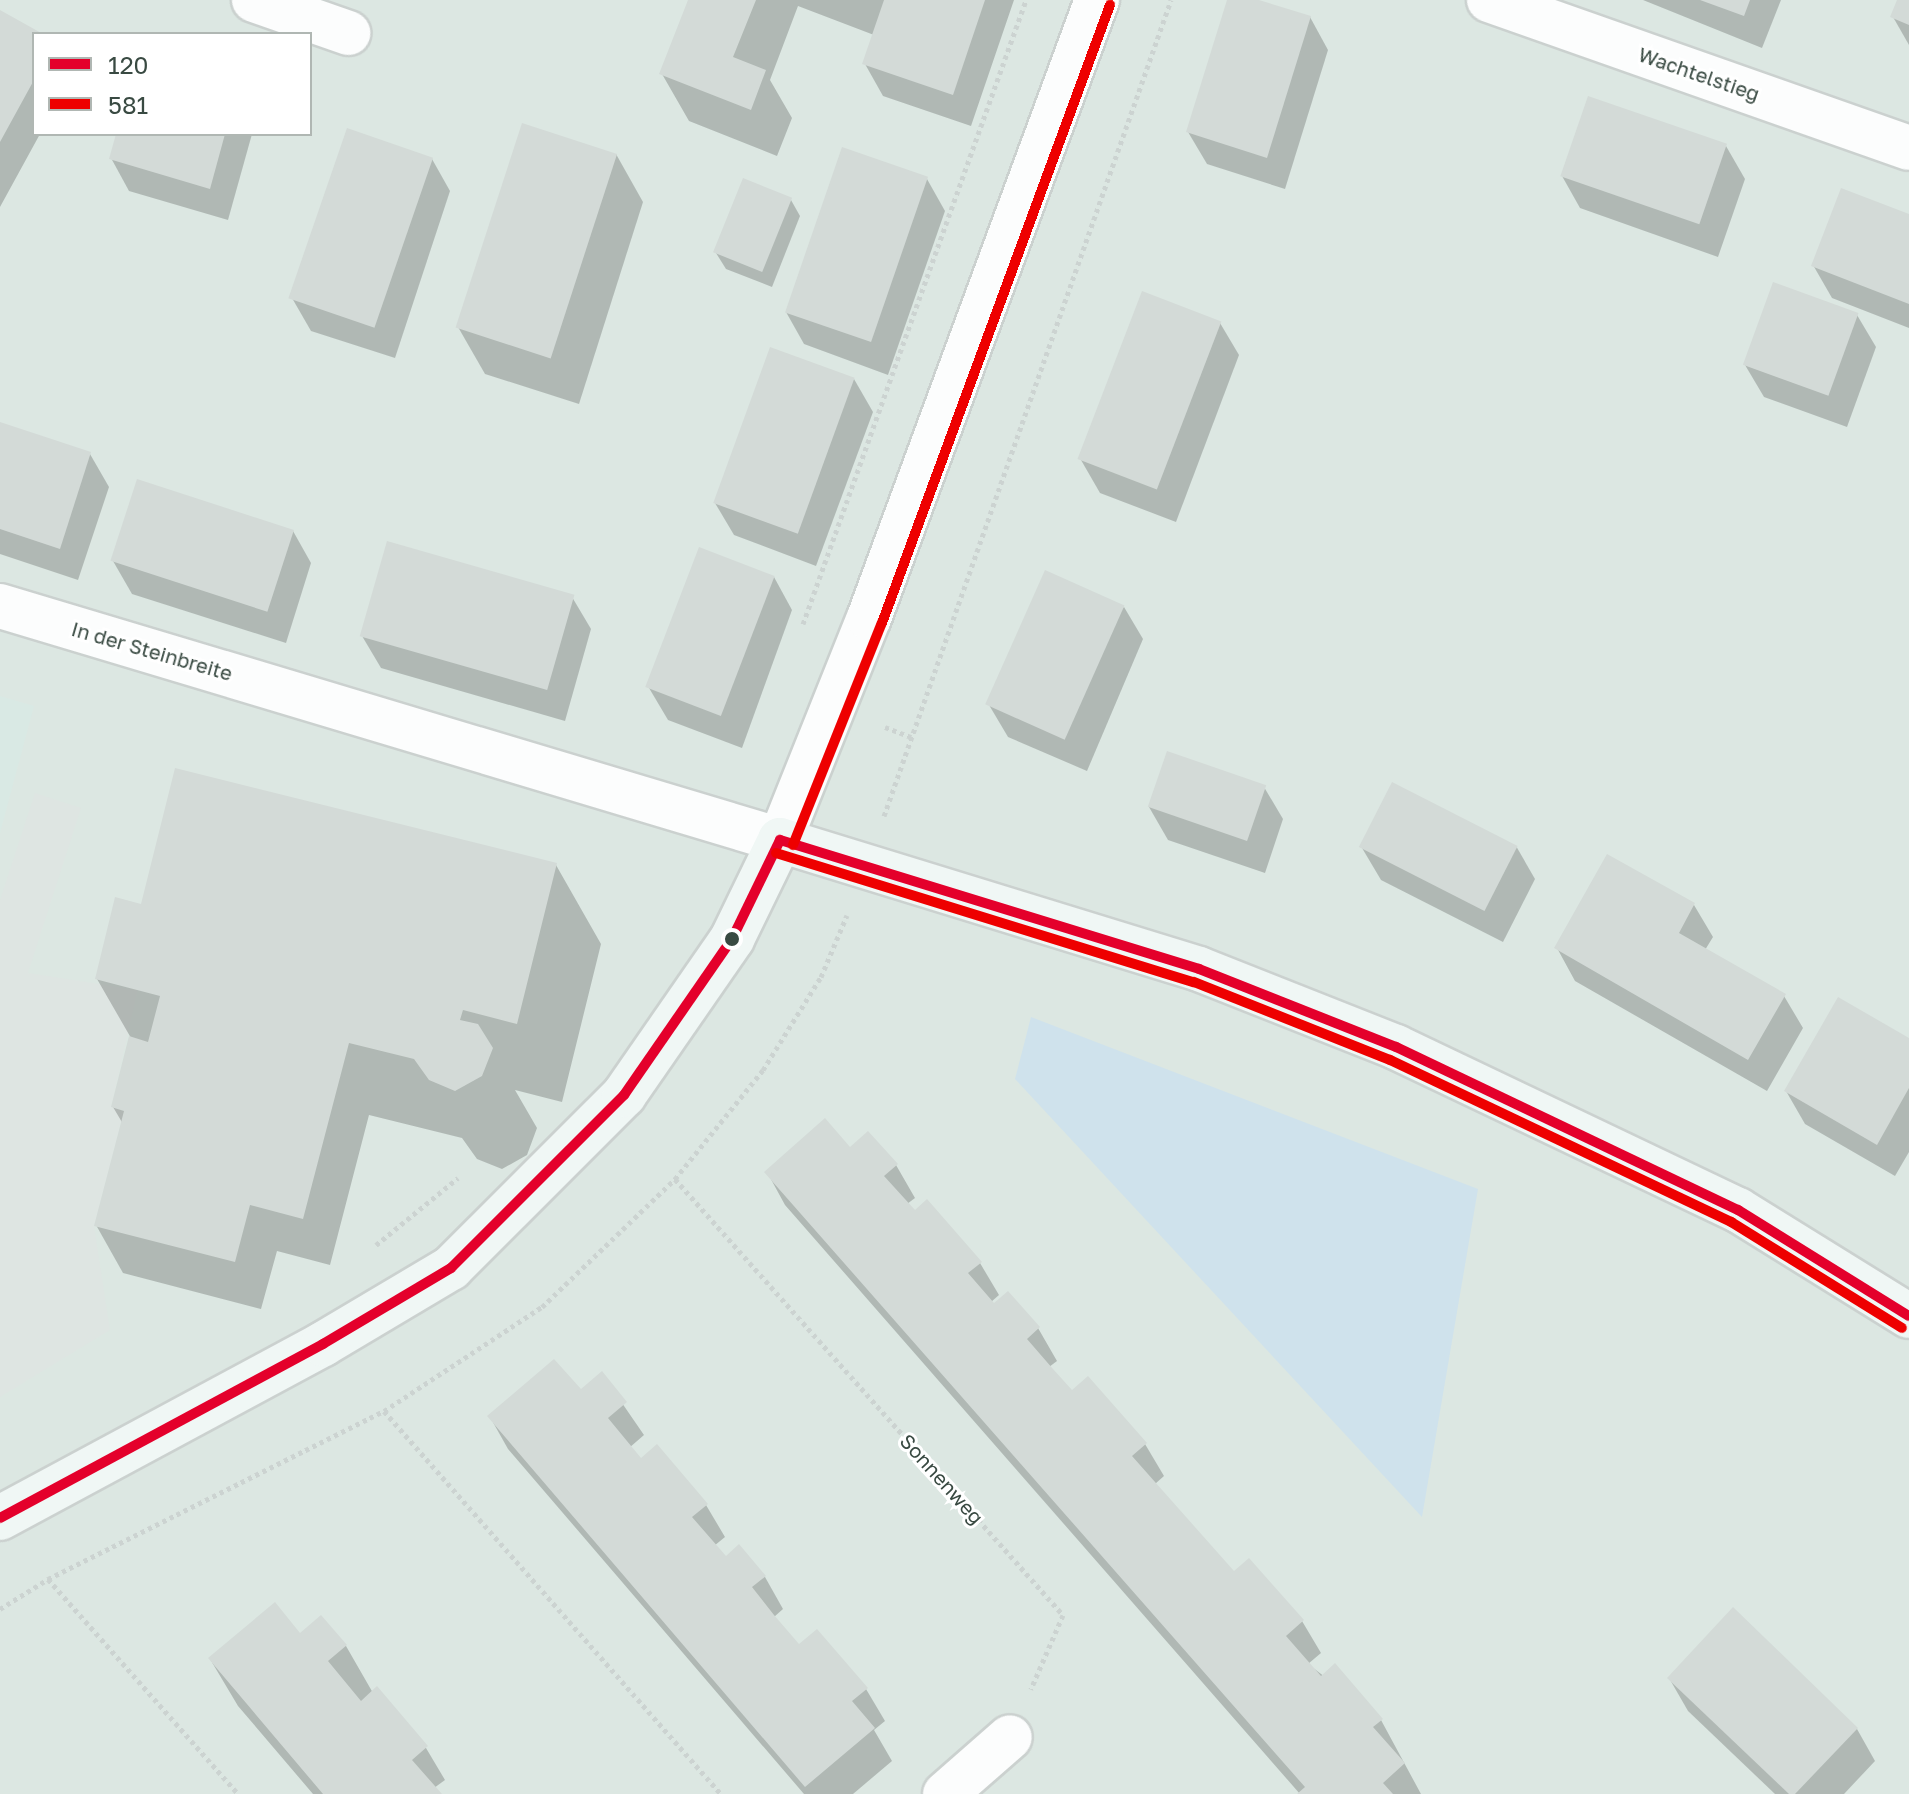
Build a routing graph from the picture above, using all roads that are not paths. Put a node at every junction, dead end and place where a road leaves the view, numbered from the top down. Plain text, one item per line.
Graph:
1 (254, 0) edge
2 (1097, 0) edge
3 (1489, 0) edge
4 (348, 33) dead end
5 (1909, 148) edge
6 (0, 606) edge
7 (780, 840) junction
8 (1909, 1316) edge
9 (0, 1518) edge
10 (1010, 1737) road end
11 (945, 1794) edge

1 - 4 street
2 - 7 street
3 - 5 street, Wachtelstieg
6 - 7 street, In der Steinbreite
7 - 8 street, In der Steinbreite
7 - 9 street
10 - 11 street

